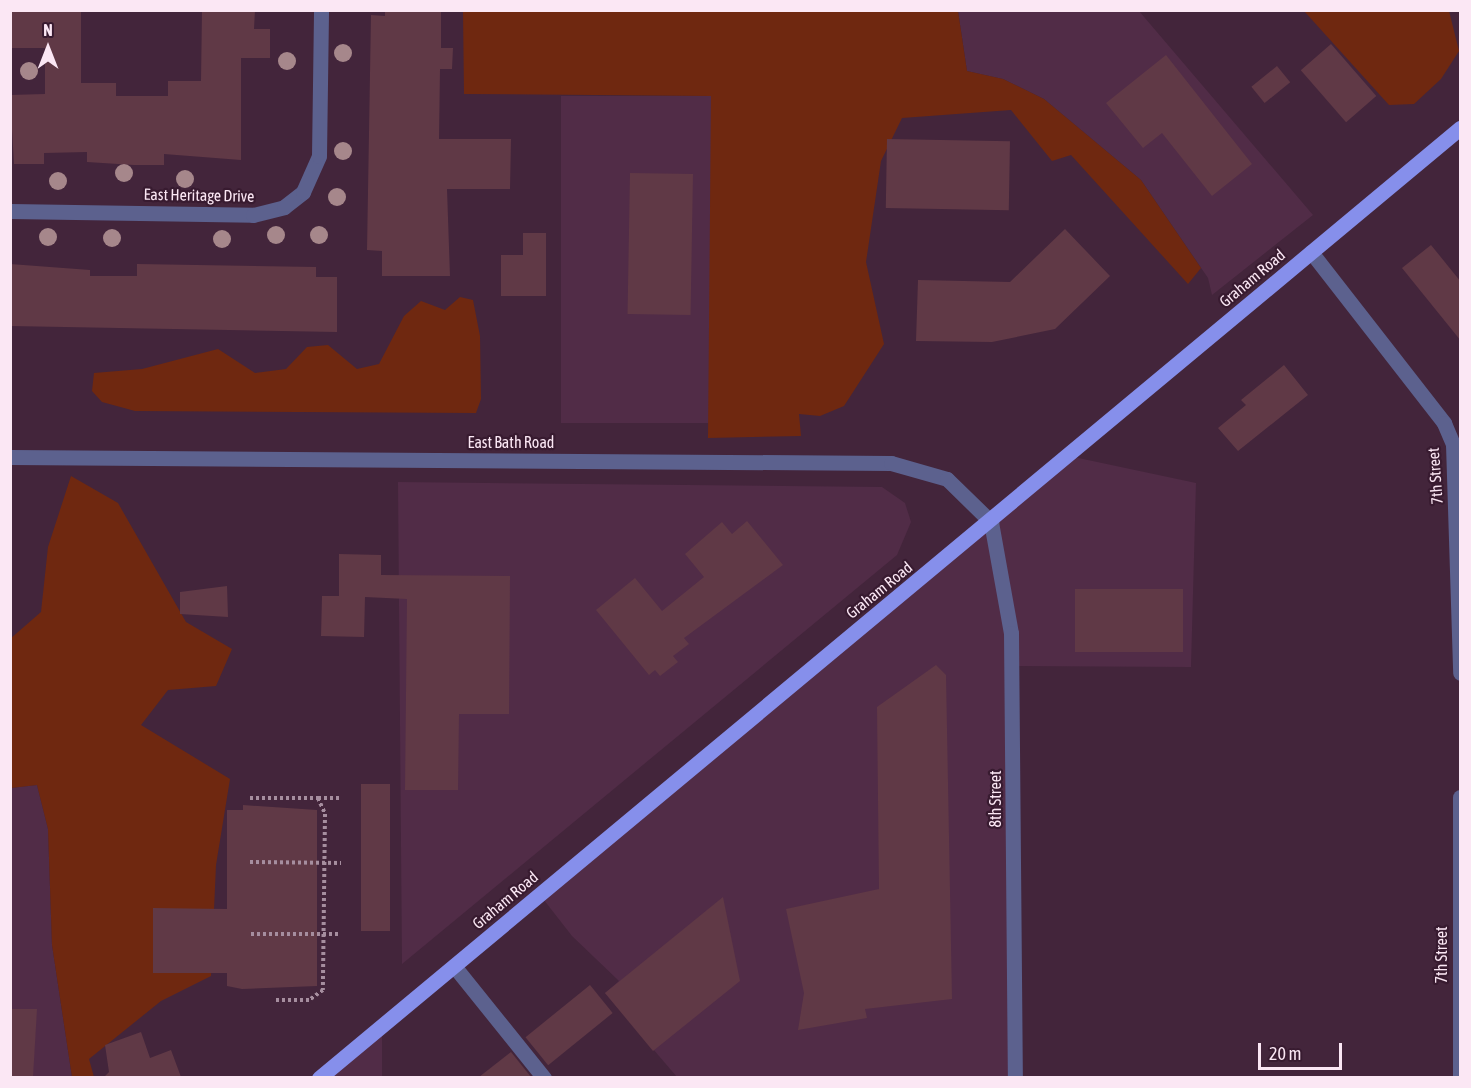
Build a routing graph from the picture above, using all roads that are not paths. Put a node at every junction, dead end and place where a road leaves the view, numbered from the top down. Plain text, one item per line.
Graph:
1 (321, 10) edge
2 (1461, 128) edge
3 (10, 211) edge
4 (1311, 252) junction
5 (10, 457) edge
6 (991, 522) junction
7 (1461, 674) edge
8 (1461, 797) edge
9 (454, 966) junction
10 (319, 1077) edge
11 (544, 1077) edge
12 (1015, 1077) edge
13 (1460, 1077) edge

1 - 3 street, East Heritage Drive
2 - 4 main road, Graham Road
4 - 6 main road, Graham Road
4 - 7 street, 7th Street
5 - 6 street, East Bath Road
6 - 9 main road, Graham Road
6 - 12 street, 8th Street
8 - 13 street, 7th Street
9 - 10 main road, Graham Road
9 - 11 street

